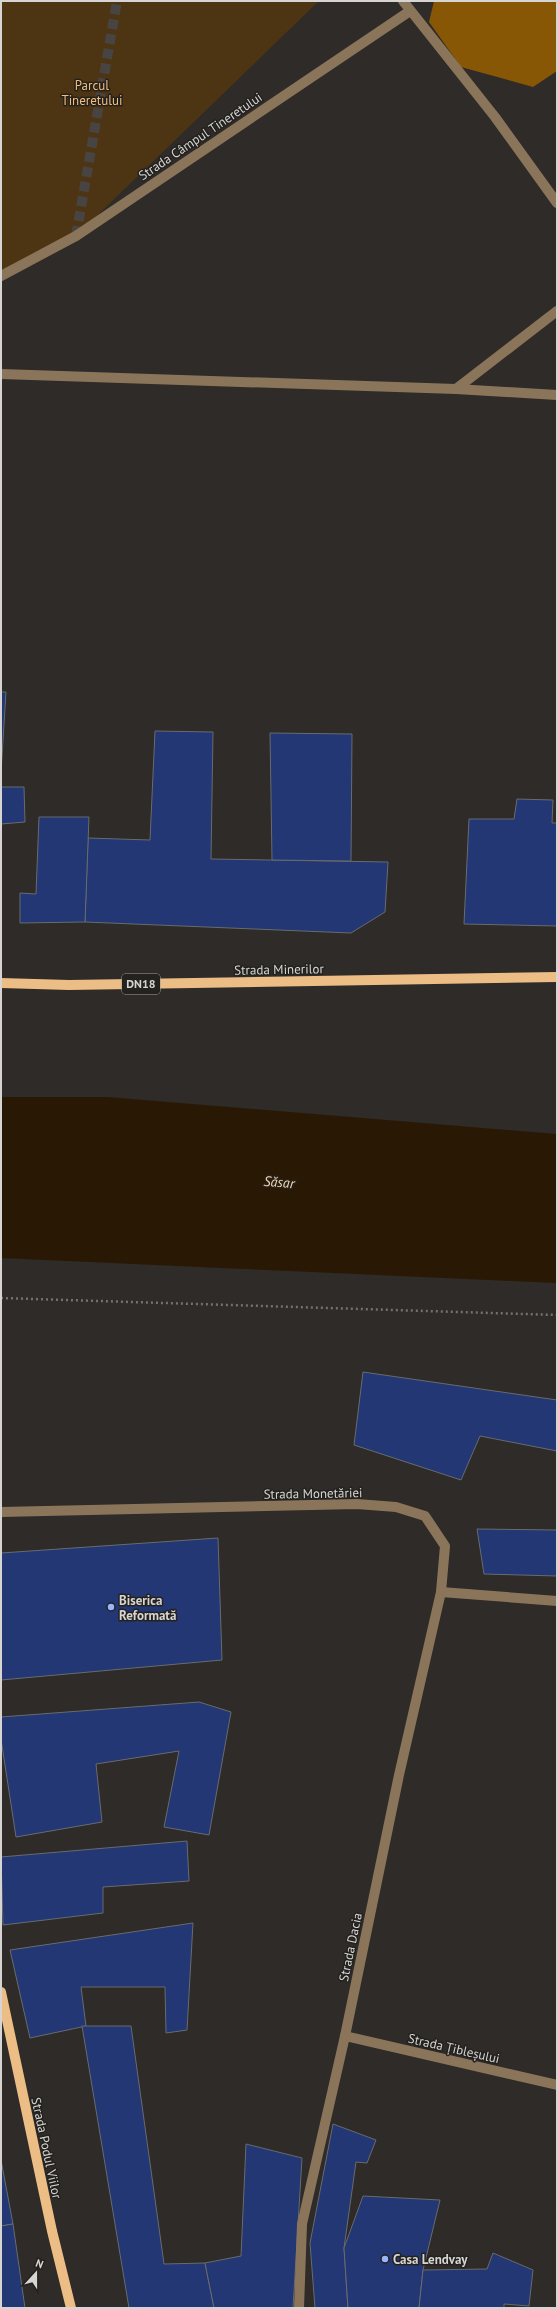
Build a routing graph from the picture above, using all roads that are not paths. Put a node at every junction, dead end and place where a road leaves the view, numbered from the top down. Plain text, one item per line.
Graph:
1 (403, 1) edge
2 (410, 11) junction
3 (557, 202) edge
4 (1, 276) edge
5 (557, 311) edge
6 (1, 374) edge
7 (456, 389) junction
8 (557, 395) edge
9 (557, 977) edge
10 (1, 983) edge
11 (1, 1512) edge
12 (441, 1592) junction
13 (557, 1601) edge
14 (1, 1992) edge
15 (345, 2036) junction
16 (557, 2085) edge
17 (71, 2308) edge
18 (299, 2308) edge

1 - 2 street
2 - 3 street
2 - 4 street, Strada Câmpul Tineretului
5 - 7 street
6 - 7 street
7 - 8 street
9 - 10 main road, Strada Minerilor / DN18
11 - 12 street, Strada Monetăriei
12 - 13 street
12 - 15 street, Strada Dacia
14 - 17 main road, Strada Podul Viilor
15 - 16 street, Strada Țibleșului
15 - 18 street, Strada Dacia

